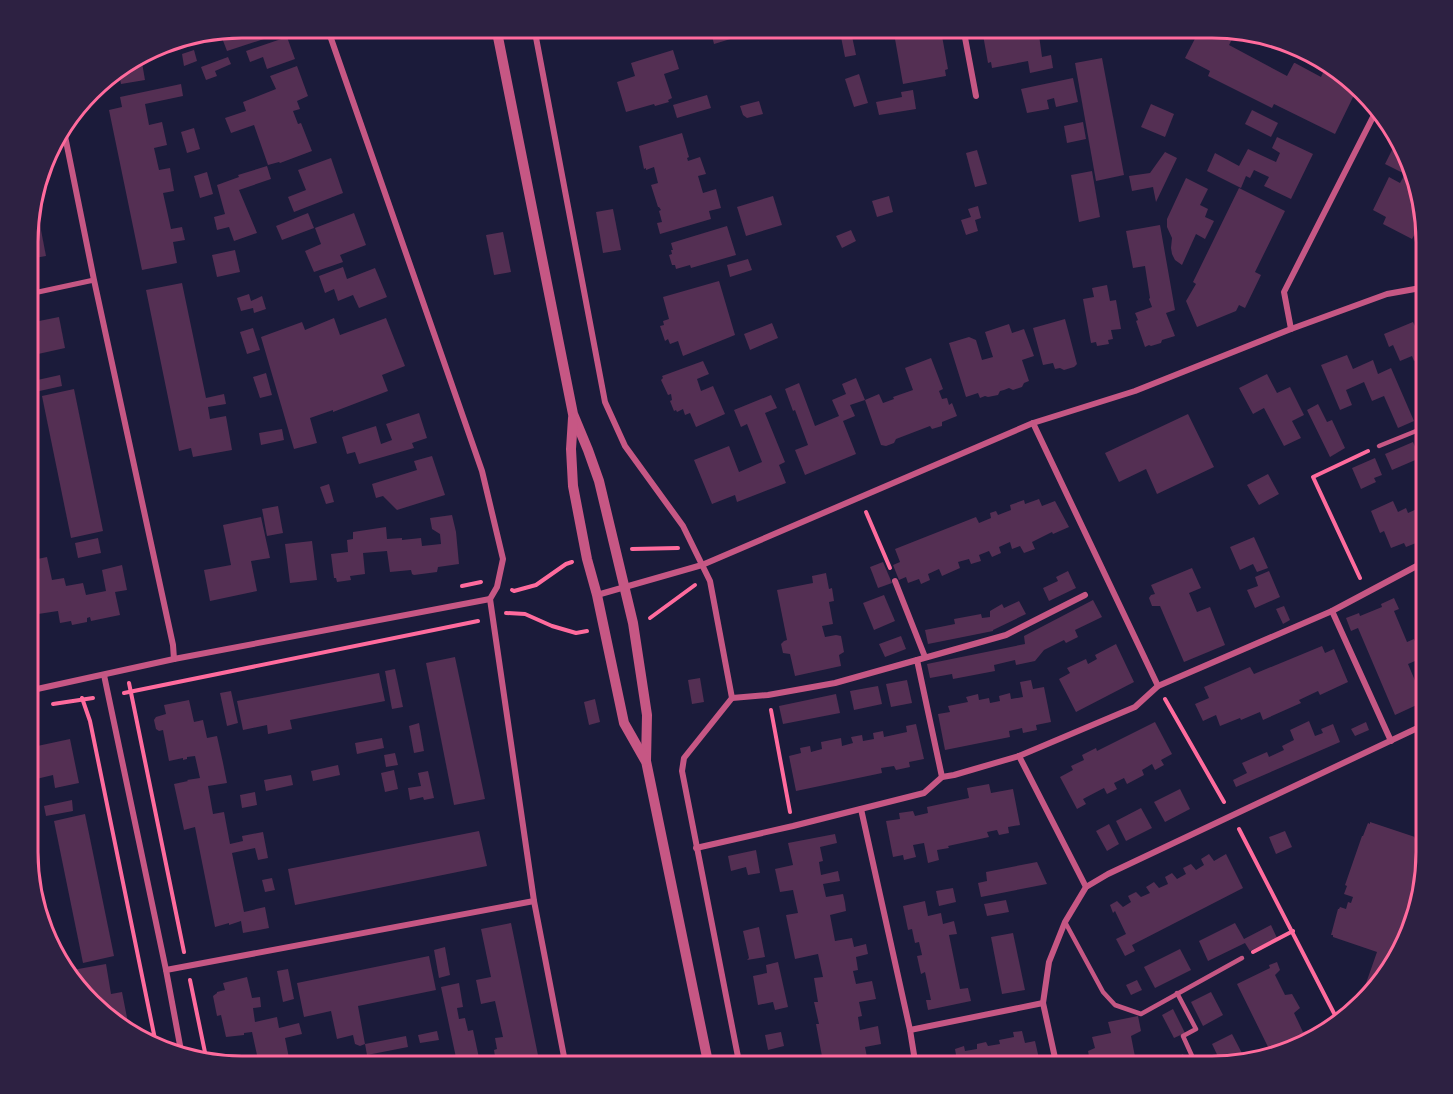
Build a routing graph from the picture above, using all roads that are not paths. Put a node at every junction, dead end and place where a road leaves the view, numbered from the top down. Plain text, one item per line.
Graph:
1 (331, 38) edge
2 (498, 38) edge
3 (536, 38) edge
4 (965, 38) edge
5 (976, 96) dead end
6 (1373, 117) edge
7 (65, 138) edge
8 (94, 280) junction
9 (1416, 289) edge
10 (38, 292) edge
11 (1291, 329) junction
12 (573, 414) junction
13 (1033, 423) junction
14 (1416, 431) edge
15 (1379, 446) road end
16 (702, 565) junction
17 (1415, 567) edge
18 (895, 581) road end
19 (624, 587) junction
20 (597, 595) junction
21 (1085, 595) dead end
22 (490, 599) junction
23 (1332, 610) junction
24 (926, 657) junction
25 (174, 659) junction
26 (917, 660) junction
27 (104, 675) junction
28 (1158, 686) junction
29 (38, 689) edge
30 (732, 698) junction
31 (1415, 729) edge
32 (1391, 741) junction
33 (1019, 756) junction
34 (646, 761) junction
35 (942, 777) junction
36 (861, 809) junction
37 (696, 848) junction
38 (1086, 887) junction
39 (534, 901) junction
40 (1065, 922) junction
41 (1242, 958) road end
42 (166, 970) junction
43 (1177, 993) junction
44 (1042, 1004) junction
45 (910, 1030) junction
46 (180, 1047) edge
47 (564, 1056) edge
48 (707, 1056) edge
49 (738, 1056) edge
50 (914, 1056) edge
51 (1054, 1056) edge
52 (1192, 1056) edge

1 - 22 street
2 - 12 street
3 - 16 street
4 - 5 street
6 - 11 street
7 - 8 street
8 - 10 street
8 - 25 street
9 - 11 street
11 - 13 street
12 - 19 street
12 - 20 street
13 - 16 street
13 - 28 street
14 - 15 lane
16 - 19 street
16 - 30 street
17 - 23 street
18 - 24 street
19 - 20 street
19 - 34 street
20 - 34 street
21 - 24 street
22 - 25 street
22 - 39 street
23 - 28 street
23 - 32 street
24 - 26 street
25 - 27 street
26 - 30 street
26 - 35 street
27 - 29 street
27 - 42 street
28 - 33 street
30 - 37 street
31 - 32 street
32 - 38 street
33 - 35 street
33 - 38 street
34 - 48 street
35 - 36 street
36 - 37 street
36 - 45 street
37 - 49 street
38 - 40 street
39 - 42 street
39 - 47 street
40 - 43 lane
40 - 44 street
41 - 43 lane
42 - 46 street
43 - 52 lane
44 - 45 street
44 - 51 street
45 - 50 street

